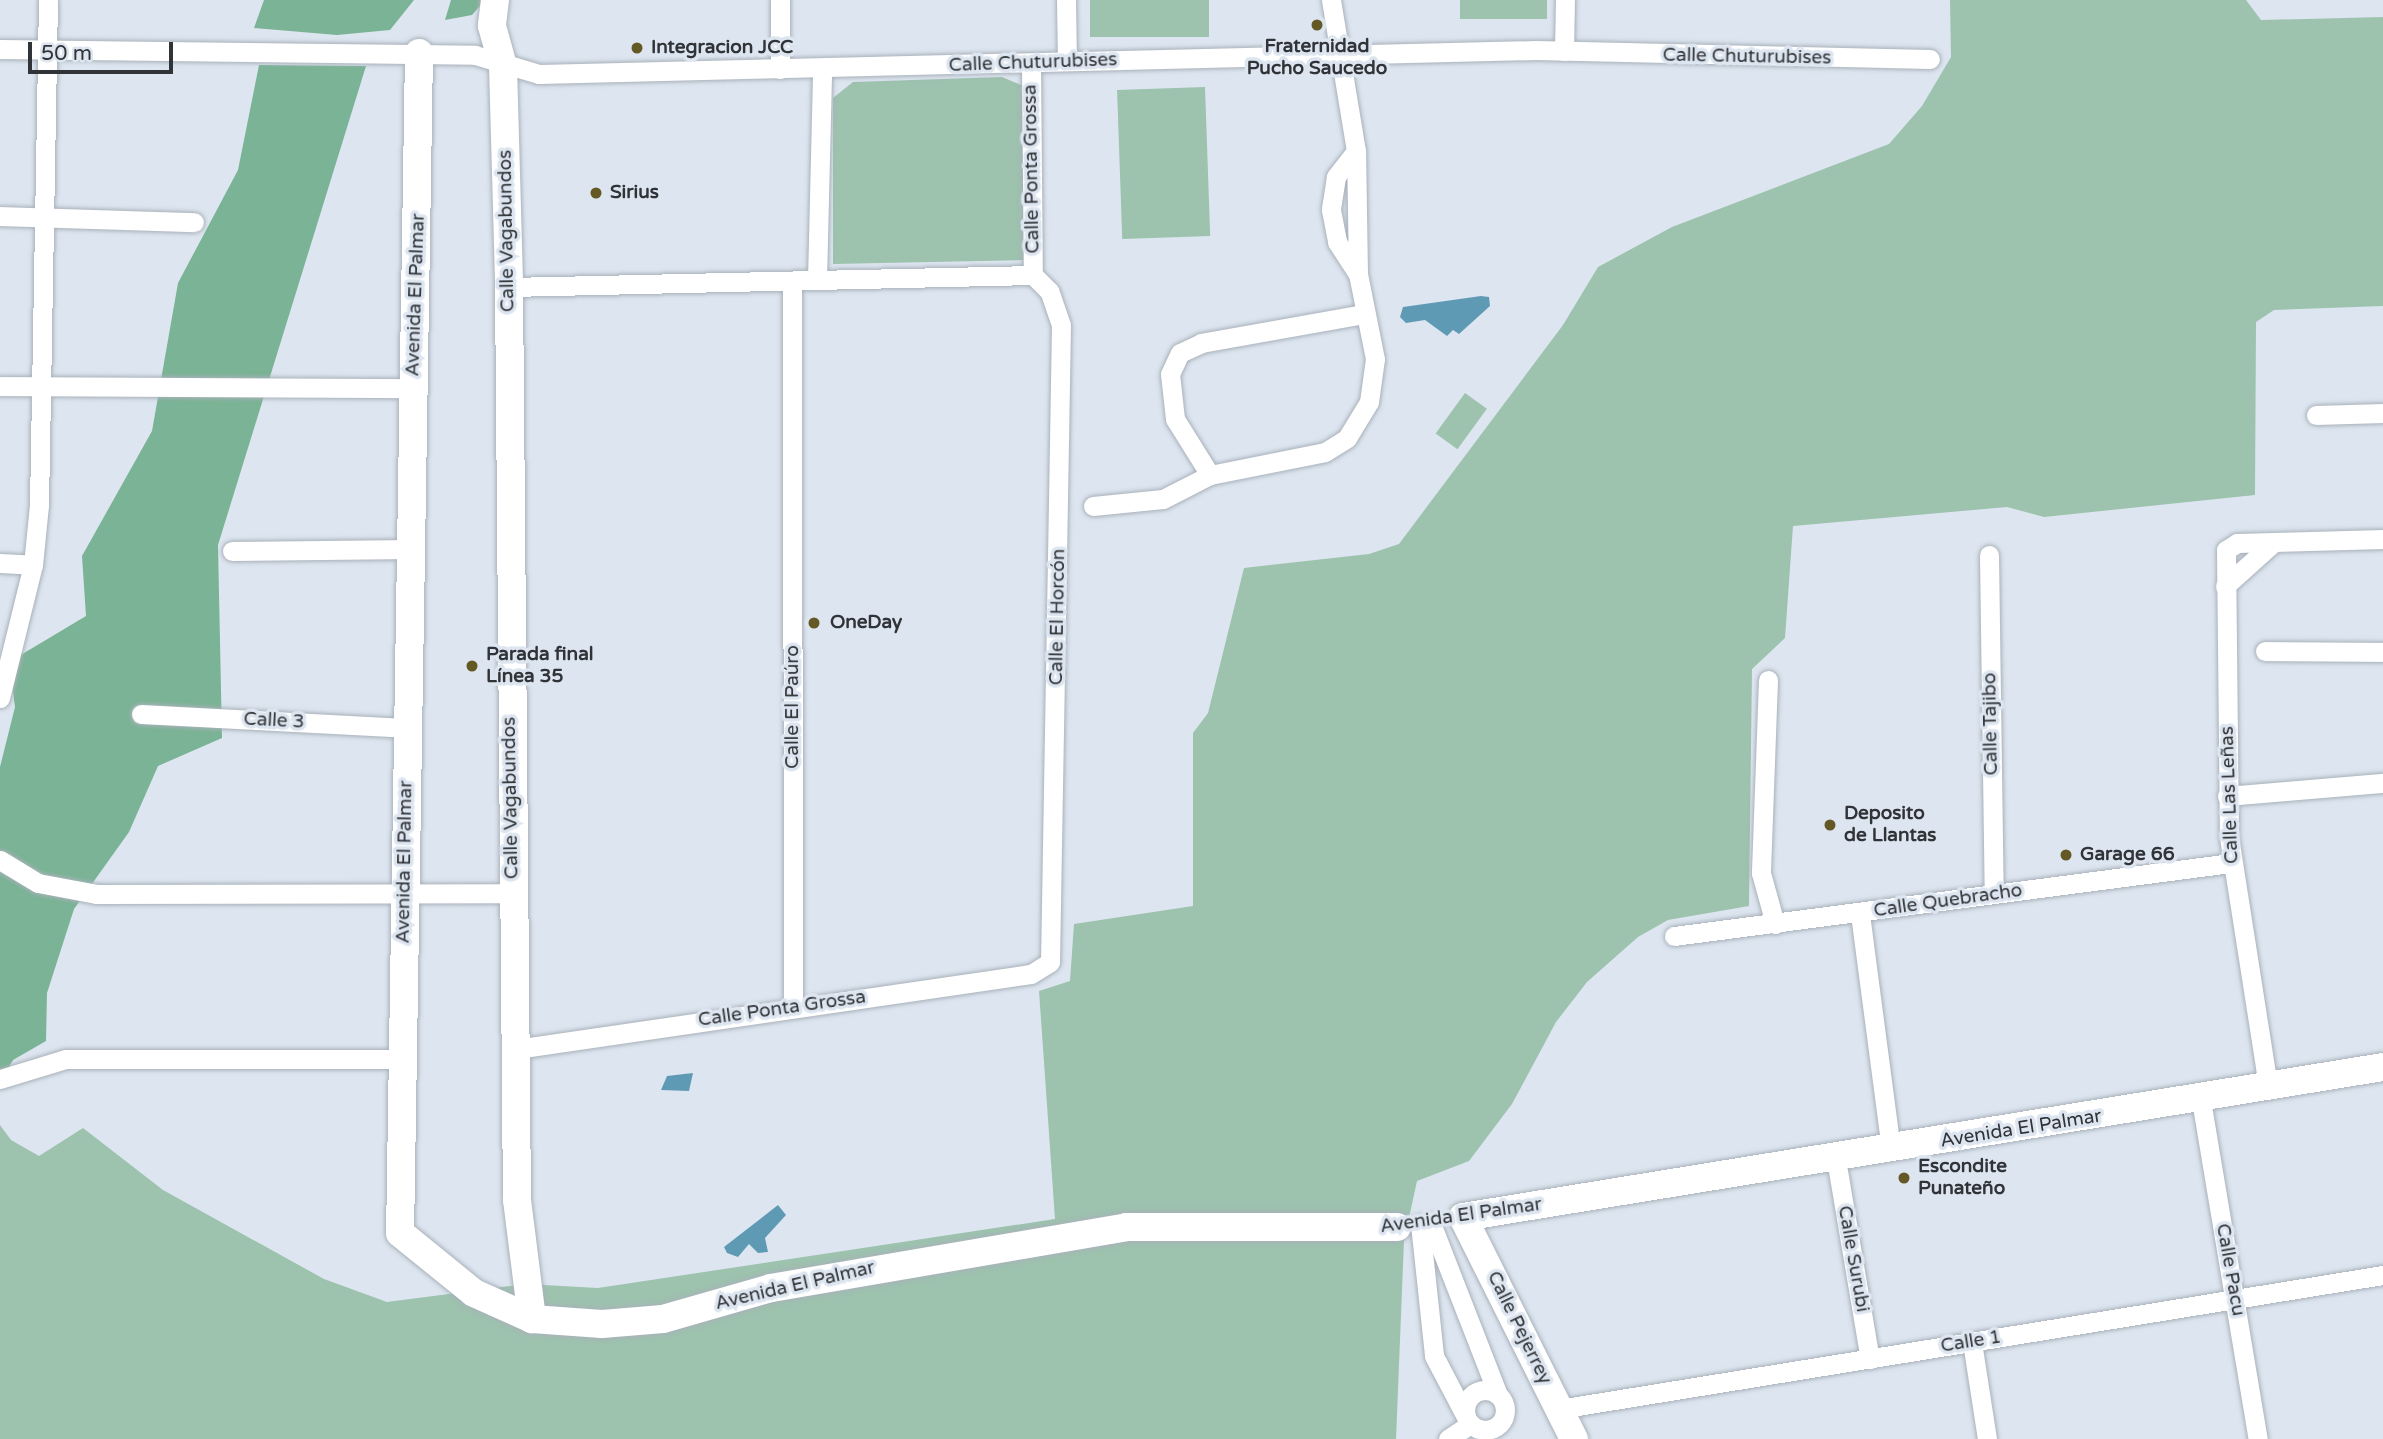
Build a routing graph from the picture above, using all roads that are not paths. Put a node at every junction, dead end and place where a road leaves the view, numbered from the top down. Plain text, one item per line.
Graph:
1 (48, 0) edge
2 (495, 0) edge
3 (780, 0) edge
4 (1066, 0) edge
5 (1331, 0) edge
6 (1565, 0) edge
7 (0, 49) edge
8 (46, 50) junction
9 (1564, 51) junction
10 (419, 53) junction
11 (1337, 53) junction
12 (1930, 60) dead end
13 (1067, 61) junction
14 (1031, 63) junction
15 (503, 66) junction
16 (780, 69) junction
17 (822, 69) junction
18 (1356, 151) junction
19 (44, 215) junction
20 (0, 216) edge
21 (194, 222) dead end
22 (1358, 274) junction
23 (1033, 275) junction
24 (817, 280) junction
25 (792, 282) junction
26 (509, 287) junction
27 (1363, 314) junction
28 (0, 386) edge
29 (40, 386) junction
30 (413, 388) junction
31 (2383, 413) edge
32 (2316, 415) dead end
33 (1210, 475) junction
34 (1093, 506) dead end
35 (2383, 539) edge
36 (413, 549) junction
37 (232, 551) dead end
38 (1989, 555) dead end
39 (0, 563) edge
40 (33, 565) junction
41 (2265, 651) dead end
42 (2383, 652) edge
43 (1769, 680) dead end
44 (0, 698) edge
45 (141, 714) dead end
46 (406, 728) junction
47 (2383, 783) edge
48 (2227, 796) junction
49 (0, 860) edge
50 (2231, 863) junction
51 (513, 893) junction
52 (1994, 893) junction
53 (404, 894) junction
54 (1860, 914) junction
55 (1775, 924) junction
56 (1674, 936) dead end
57 (1046, 966) joint
58 (793, 1007) junction
59 (516, 1049) junction
60 (402, 1059) junction
61 (2383, 1067) edge
62 (0, 1079) edge
63 (2268, 1086) junction
64 (2201, 1100) junction
65 (1891, 1150) junction
66 (1836, 1159) junction
67 (1463, 1217) junction
68 (1416, 1225) junction
69 (2383, 1275) edge
70 (2235, 1299) junction
71 (531, 1319) junction
72 (1972, 1342) junction
73 (1870, 1359) junction
74 (1498, 1395) junction
75 (1559, 1409) junction
76 (1468, 1420) junction
77 (1503, 1432) edge
78 (1448, 1439) edge
79 (1574, 1439) edge
80 (1987, 1439) edge
81 (2258, 1439) edge

1 - 8 street
2 - 15 street, Calle Vagabundos
3 - 16 street
4 - 13 street
5 - 11 street
6 - 9 street
7 - 8 street, Calle Chuturubises
8 - 10 street, Calle Chuturubises
8 - 19 street
9 - 11 street, Calle Chuturubises
9 - 12 street, Calle Chuturubises
10 - 15 street, Calle Chuturubises
10 - 30 street, Avenida El Palmar
11 - 13 street, Calle Chuturubises
11 - 18 street
13 - 14 street, Calle Chuturubises
14 - 17 street, Calle Chuturubises
14 - 23 street, Calle Ponta Grossa
15 - 16 street, Calle Chuturubises
15 - 26 street, Calle Vagabundos
16 - 17 street, Calle Chuturubises
17 - 24 street
18 - 22 street
18 - 22 street
19 - 20 street
19 - 21 street
19 - 29 street
22 - 27 street
23 - 24 street
23 - 57 street, Calle El Horcón
24 - 25 street
25 - 26 street
25 - 58 street, Calle El Paúro
26 - 51 street, Calle Vagabundos
27 - 33 street
27 - 33 street
28 - 29 street
29 - 30 street
29 - 40 street
30 - 36 street, Avenida El Palmar
31 - 32 street
33 - 34 street
35 - 48 street, Calle Las Leñas
36 - 37 street
36 - 46 street, Avenida El Palmar
38 - 52 street, Calle Tajibo
39 - 40 street
40 - 44 street
41 - 42 street
43 - 55 street
45 - 46 street, Calle 3
46 - 53 street, Avenida El Palmar
47 - 48 street
48 - 50 street, Calle Las Leñas
49 - 53 street
50 - 52 street, Calle Quebracho
50 - 63 street, Calle Las Leñas
51 - 53 street
51 - 59 street, Calle Vagabundos
52 - 54 street, Calle Quebracho
53 - 60 street, Avenida El Palmar
54 - 55 street
54 - 65 street, Calle Quebracho
55 - 56 street
57 - 58 street, Calle Ponta Grossa
58 - 59 street, Calle Ponta Grossa
59 - 71 street, Calle Vagabundos
60 - 62 street
60 - 71 street, Avenida El Palmar
61 - 63 street, Avenida El Palmar
63 - 64 street, Avenida El Palmar
64 - 65 street, Avenida El Palmar
64 - 70 street, Calle Pacu
65 - 66 street, Avenida El Palmar
66 - 67 street, Avenida El Palmar
66 - 73 street, Calle Surubi
67 - 68 street, Avenida El Palmar
67 - 75 street, Calle Pejerrey
68 - 71 street, Avenida El Palmar
68 - 74 street
68 - 76 street
69 - 70 street, Calle 1
70 - 72 street, Calle 1
70 - 81 street, Calle Pacu
72 - 73 street, Calle 1
72 - 80 street
73 - 75 street, Calle 1
74 - 76 street
74 - 77 street
75 - 79 street, Calle Pejerrey
76 - 77 street
76 - 78 street

